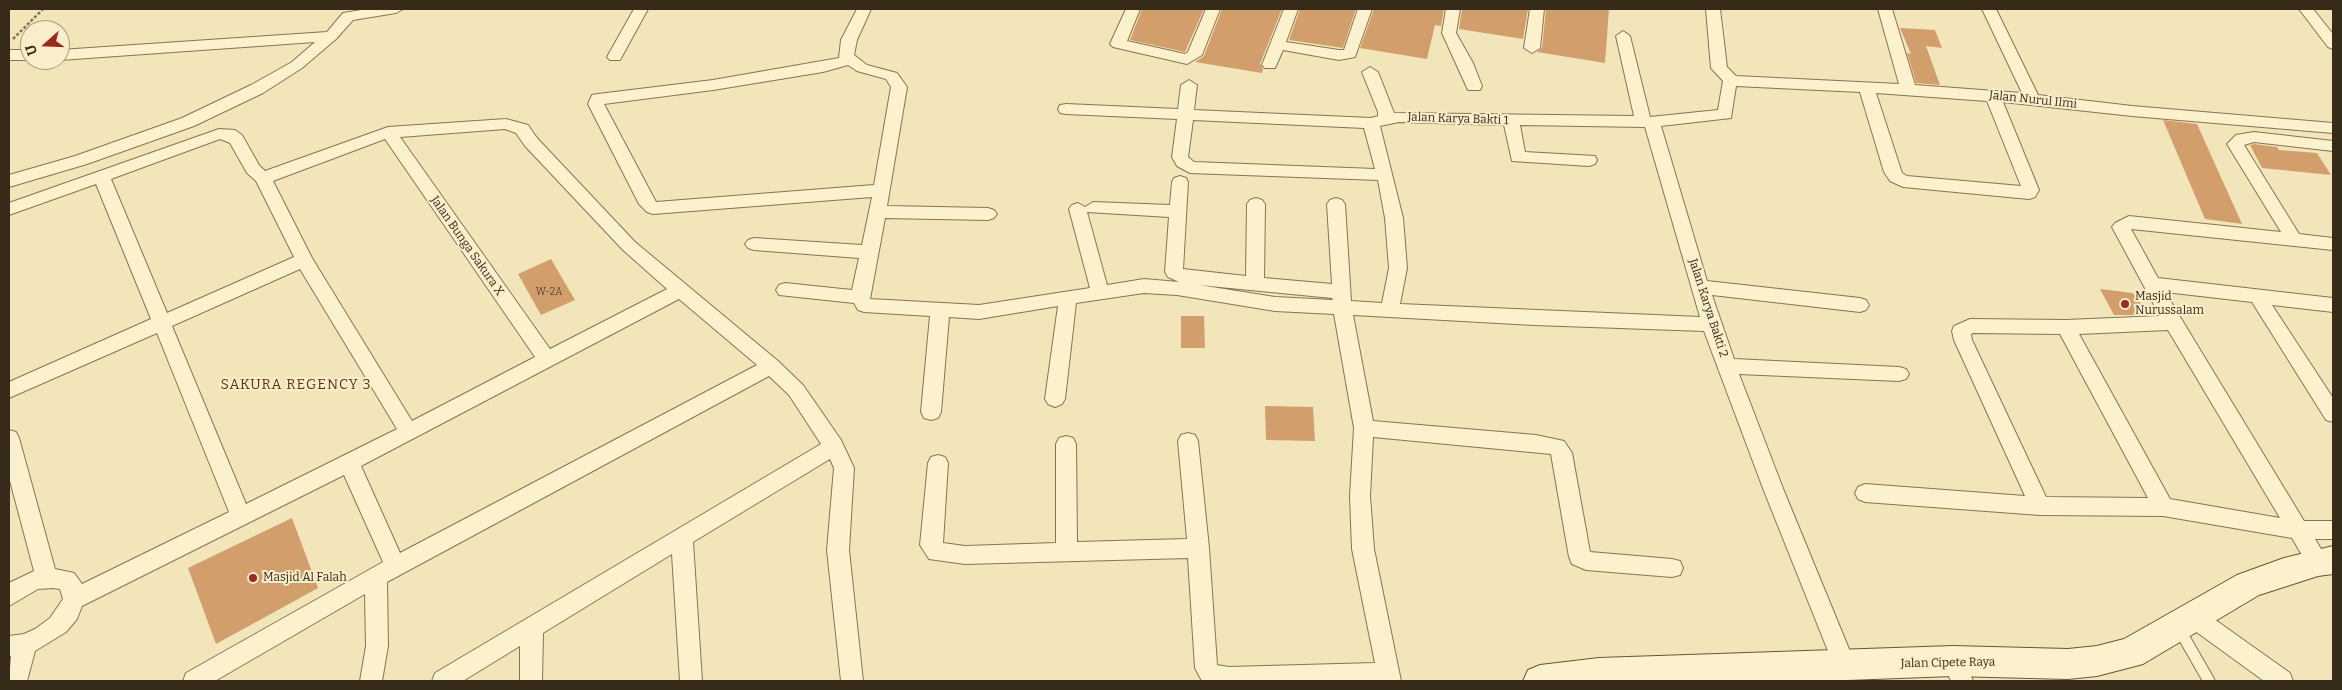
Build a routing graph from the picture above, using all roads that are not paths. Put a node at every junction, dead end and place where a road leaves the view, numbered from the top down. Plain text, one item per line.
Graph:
1 (396, 9) edge
2 (641, 9) edge
3 (864, 9) edge
4 (1133, 9) edge
5 (1213, 9) edge
6 (1291, 9) edge
7 (1365, 9) edge
8 (1454, 9) edge
9 (1537, 9) edge
10 (1713, 9) edge
11 (1885, 9) edge
12 (1989, 9) edge
13 (2306, 9) edge
14 (346, 13) edge
15 (331, 36) junction
16 (1622, 36) dead end
17 (2333, 44) edge
18 (1279, 45) junction
19 (1532, 48) dead end
20 (70, 53) edge
21 (615, 57) dead end
22 (849, 60) junction
23 (1270, 65) dead end
24 (1370, 72) dead end
25 (1732, 81) junction
26 (1189, 85) dead end
27 (1474, 86) dead end
28 (1866, 86) junction
29 (1908, 88) junction
30 (1993, 96) junction
31 (2032, 100) junction
32 (1066, 109) dead end
33 (1185, 116) junction
34 (1511, 120) junction
35 (1378, 121) junction
36 (1648, 122) junction
37 (2333, 128) edge
38 (388, 132) junction
39 (2333, 146) edge
40 (1589, 160) dead end
41 (1385, 174) junction
42 (102, 177) junction
43 (263, 178) junction
44 (9, 181) edge
45 (1180, 182) dead end
46 (882, 190) junction
47 (1256, 204) dead end
48 (1336, 204) dead end
49 (1085, 208) joint
50 (9, 209) edge
51 (1176, 211) junction
52 (877, 212) junction
53 (988, 214) dead end
54 (2293, 238) junction
55 (754, 244) dead end
56 (2333, 244) edge
57 (869, 252) junction
58 (304, 260) junction
59 (1255, 284) junction
60 (2150, 284) junction
61 (1700, 286) junction
62 (680, 290) junction
63 (785, 290) dead end
64 (1100, 292) junction
65 (2257, 296) junction
66 (860, 297) junction
67 (1068, 297) junction
68 (1342, 300) junction
69 (1860, 305) dead end
70 (2333, 305) edge
71 (940, 309) junction
72 (1390, 310) junction
73 (163, 322) junction
74 (2173, 323) junction
75 (1711, 324) junction
76 (2066, 327) junction
77 (547, 360) junction
78 (771, 366) junction
79 (1726, 366) junction
80 (1898, 374) dead end
81 (9, 390) edge
82 (1055, 399) dead end
83 (931, 412) dead end
84 (2333, 414) edge
85 (1364, 428) junction
86 (409, 432) junction
87 (9, 438) edge
88 (1188, 441) dead end
89 (1066, 444) dead end
90 (834, 446) junction
91 (349, 463) junction
92 (938, 463) dead end
93 (13, 467) edge
94 (1865, 493) dead end
95 (2040, 506) junction
96 (2163, 507) junction
97 (241, 516) junction
98 (2298, 530) junction
99 (2333, 530) edge
100 (682, 537) junction
101 (1198, 548) junction
102 (1067, 551) junction
103 (2326, 561) edge
104 (1672, 568) dead end
105 (386, 572) junction
106 (47, 579) junction
107 (9, 596) edge
108 (74, 598) junction
109 (2185, 621) junction
110 (532, 629) junction
111 (17, 645) edge
112 (1845, 666) junction
113 (1958, 671) edge
114 (1389, 677) edge
115 (196, 680) edge
116 (16, 681) edge
117 (371, 681) edge
118 (443, 681) edge
119 (531, 681) edge
120 (691, 681) edge
121 (852, 681) edge
122 (1540, 681) edge
123 (2209, 681) edge
124 (2282, 681) edge

1 - 14 street
2 - 21 street
3 - 22 street
4 - 5 street
6 - 18 street
7 - 18 street
8 - 27 street
9 - 19 street
10 - 25 street
11 - 29 street
12 - 31 street
13 - 17 street
14 - 15 street
15 - 20 street
15 - 44 street
16 - 36 street, Jalan Karya Bakti 2
18 - 23 street
22 - 46 street
22 - 46 street
24 - 35 street
25 - 28 street, Jalan Nurul Ilmi
25 - 36 street, Jalan Karya Bakti 1
26 - 33 street
28 - 29 street, Jalan Nurul Ilmi
28 - 30 street
29 - 30 street, Jalan Nurul Ilmi
30 - 31 street, Jalan Nurul Ilmi
31 - 37 street, Jalan Nurul Ilmi
32 - 33 street, Jalan Karya Bakti 1
33 - 35 street, Jalan Karya Bakti 1
33 - 41 street
34 - 35 street, Jalan Karya Bakti 1
34 - 36 street, Jalan Karya Bakti 1
34 - 40 street
35 - 41 street
36 - 61 street, Jalan Karya Bakti 2
38 - 43 street
38 - 62 street
38 - 77 street, Jalan Bunga Sakura X
39 - 54 street
41 - 72 street
42 - 43 street
42 - 50 street
42 - 73 street
43 - 58 street
45 - 51 street
46 - 52 street
47 - 59 street
48 - 68 street
49 - 51 street
49 - 64 street
51 - 59 street
52 - 53 street
52 - 57 street
54 - 56 street
54 - 60 street
55 - 57 street
57 - 66 street
58 - 73 street
58 - 86 street
59 - 68 street
60 - 65 street
60 - 74 street
61 - 69 street
61 - 75 street, Jalan Karya Bakti 2
62 - 77 street
62 - 78 street
63 - 66 street
64 - 67 street
64 - 68 street
65 - 70 street
65 - 84 street
66 - 71 street
67 - 71 street
67 - 82 street
68 - 72 street
68 - 85 street
71 - 83 street
72 - 75 street
73 - 81 street
73 - 97 street
74 - 76 street
74 - 98 street
75 - 79 street, Jalan Karya Bakti 2
76 - 95 street
76 - 96 street
77 - 86 street
78 - 90 street
78 - 105 street
79 - 80 street
79 - 112 street, Jalan Karya Bakti 2
85 - 104 street
85 - 114 street
86 - 91 street
87 - 93 street
88 - 101 street
89 - 102 street
90 - 100 street
90 - 121 street
91 - 97 street
91 - 105 street
92 - 102 street
93 - 106 street
94 - 95 street
95 - 96 street
96 - 98 street
97 - 108 street
98 - 99 street
98 - 103 street
100 - 110 street
100 - 120 street
101 - 102 street
101 - 114 street
103 - 109 main road, Jalan Cipete Raya
105 - 115 street
105 - 117 street
106 - 107 street
106 - 108 street
108 - 111 street
109 - 113 main road, Jalan Cipete Raya
109 - 123 lane
109 - 124 street
110 - 118 street
110 - 119 street
111 - 116 street
112 - 113 main road, Jalan Cipete Raya
112 - 122 main road, Jalan Cipete Raya

